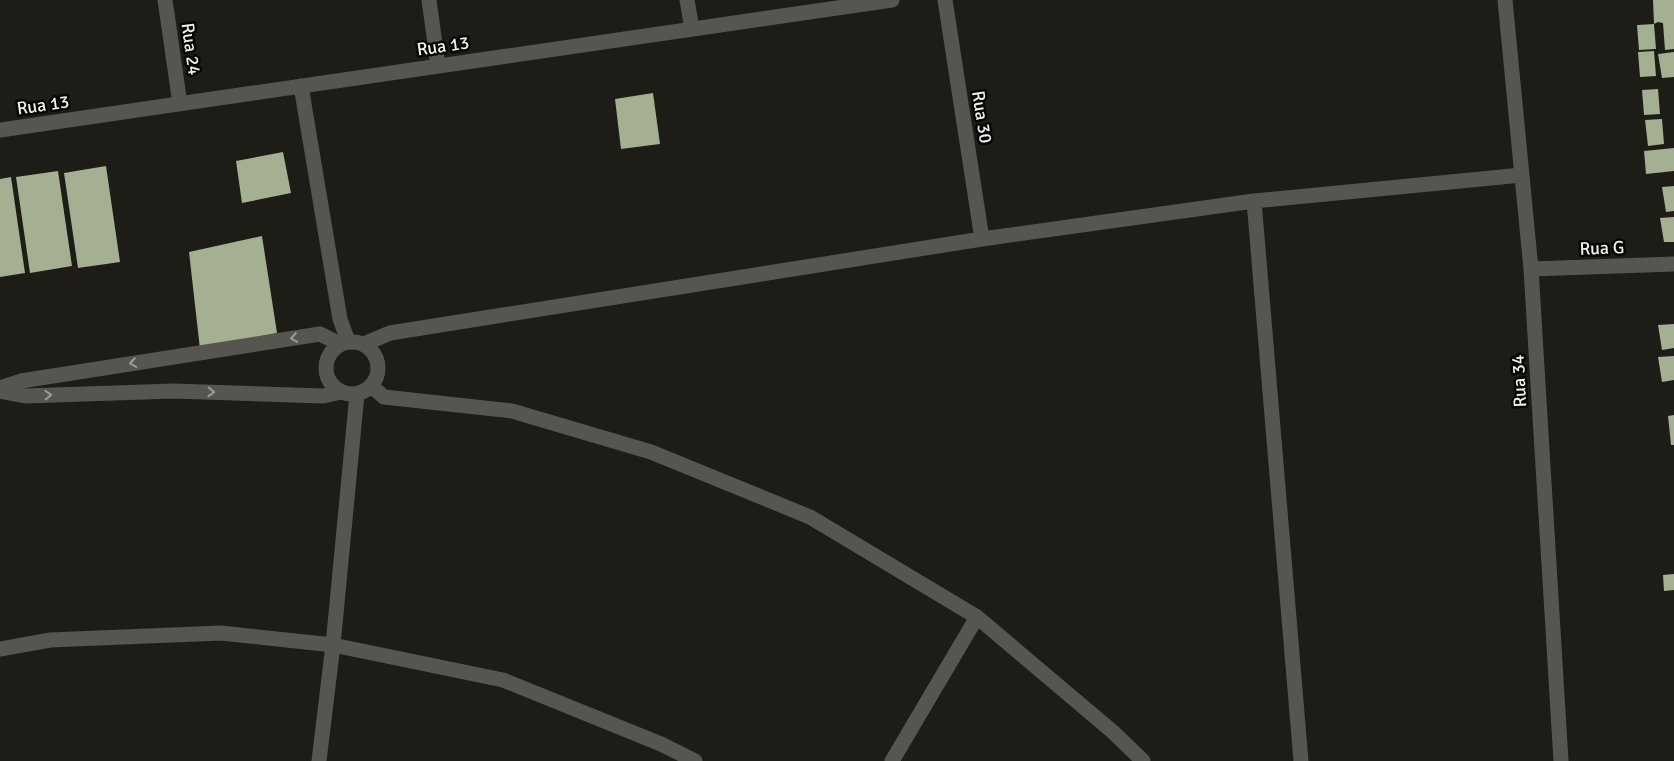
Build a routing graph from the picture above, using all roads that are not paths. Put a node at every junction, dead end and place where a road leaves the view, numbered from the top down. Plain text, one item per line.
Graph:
1 (165, 0) edge
2 (429, 0) edge
3 (687, 0) edge
4 (892, 0) edge
5 (945, 0) edge
6 (1505, 0) edge
7 (692, 29) junction
8 (438, 66) junction
9 (301, 86) junction
10 (180, 104) junction
11 (0, 130) edge
12 (1522, 175) junction
13 (1254, 201) junction
14 (982, 239) junction
15 (1674, 264) edge
16 (1531, 269) junction
17 (344, 343) junction
18 (364, 344) junction
19 (371, 386) junction
20 (0, 389) edge
21 (341, 392) junction
22 (357, 394) junction
23 (977, 617) junction
24 (333, 645) junction
25 (0, 649) edge
26 (319, 761) edge
27 (695, 761) edge
28 (892, 761) edge
29 (1143, 761) edge
30 (1301, 761) edge
31 (1561, 761) edge

1 - 10 street, Rua 24
2 - 8 street
3 - 7 street
4 - 7 street, Rua 13
5 - 14 street, Rua 30
6 - 12 street, Rua 34
7 - 8 street, Rua 13
8 - 9 street, Rua 13
9 - 10 street, Rua 13
9 - 17 street
10 - 11 street, Rua 13
12 - 13 street
12 - 16 street, Rua 34
13 - 14 street
13 - 30 street
14 - 18 street
15 - 16 street, Rua G
16 - 31 street, Rua 34
17 - 18 street
17 -> 20 street
17 - 21 street
18 - 19 street
19 - 22 street
19 - 23 street
20 -> 21 street
21 - 22 street
22 - 24 street
23 - 28 street
23 - 29 street
24 - 25 street
24 - 26 street
24 - 27 street

